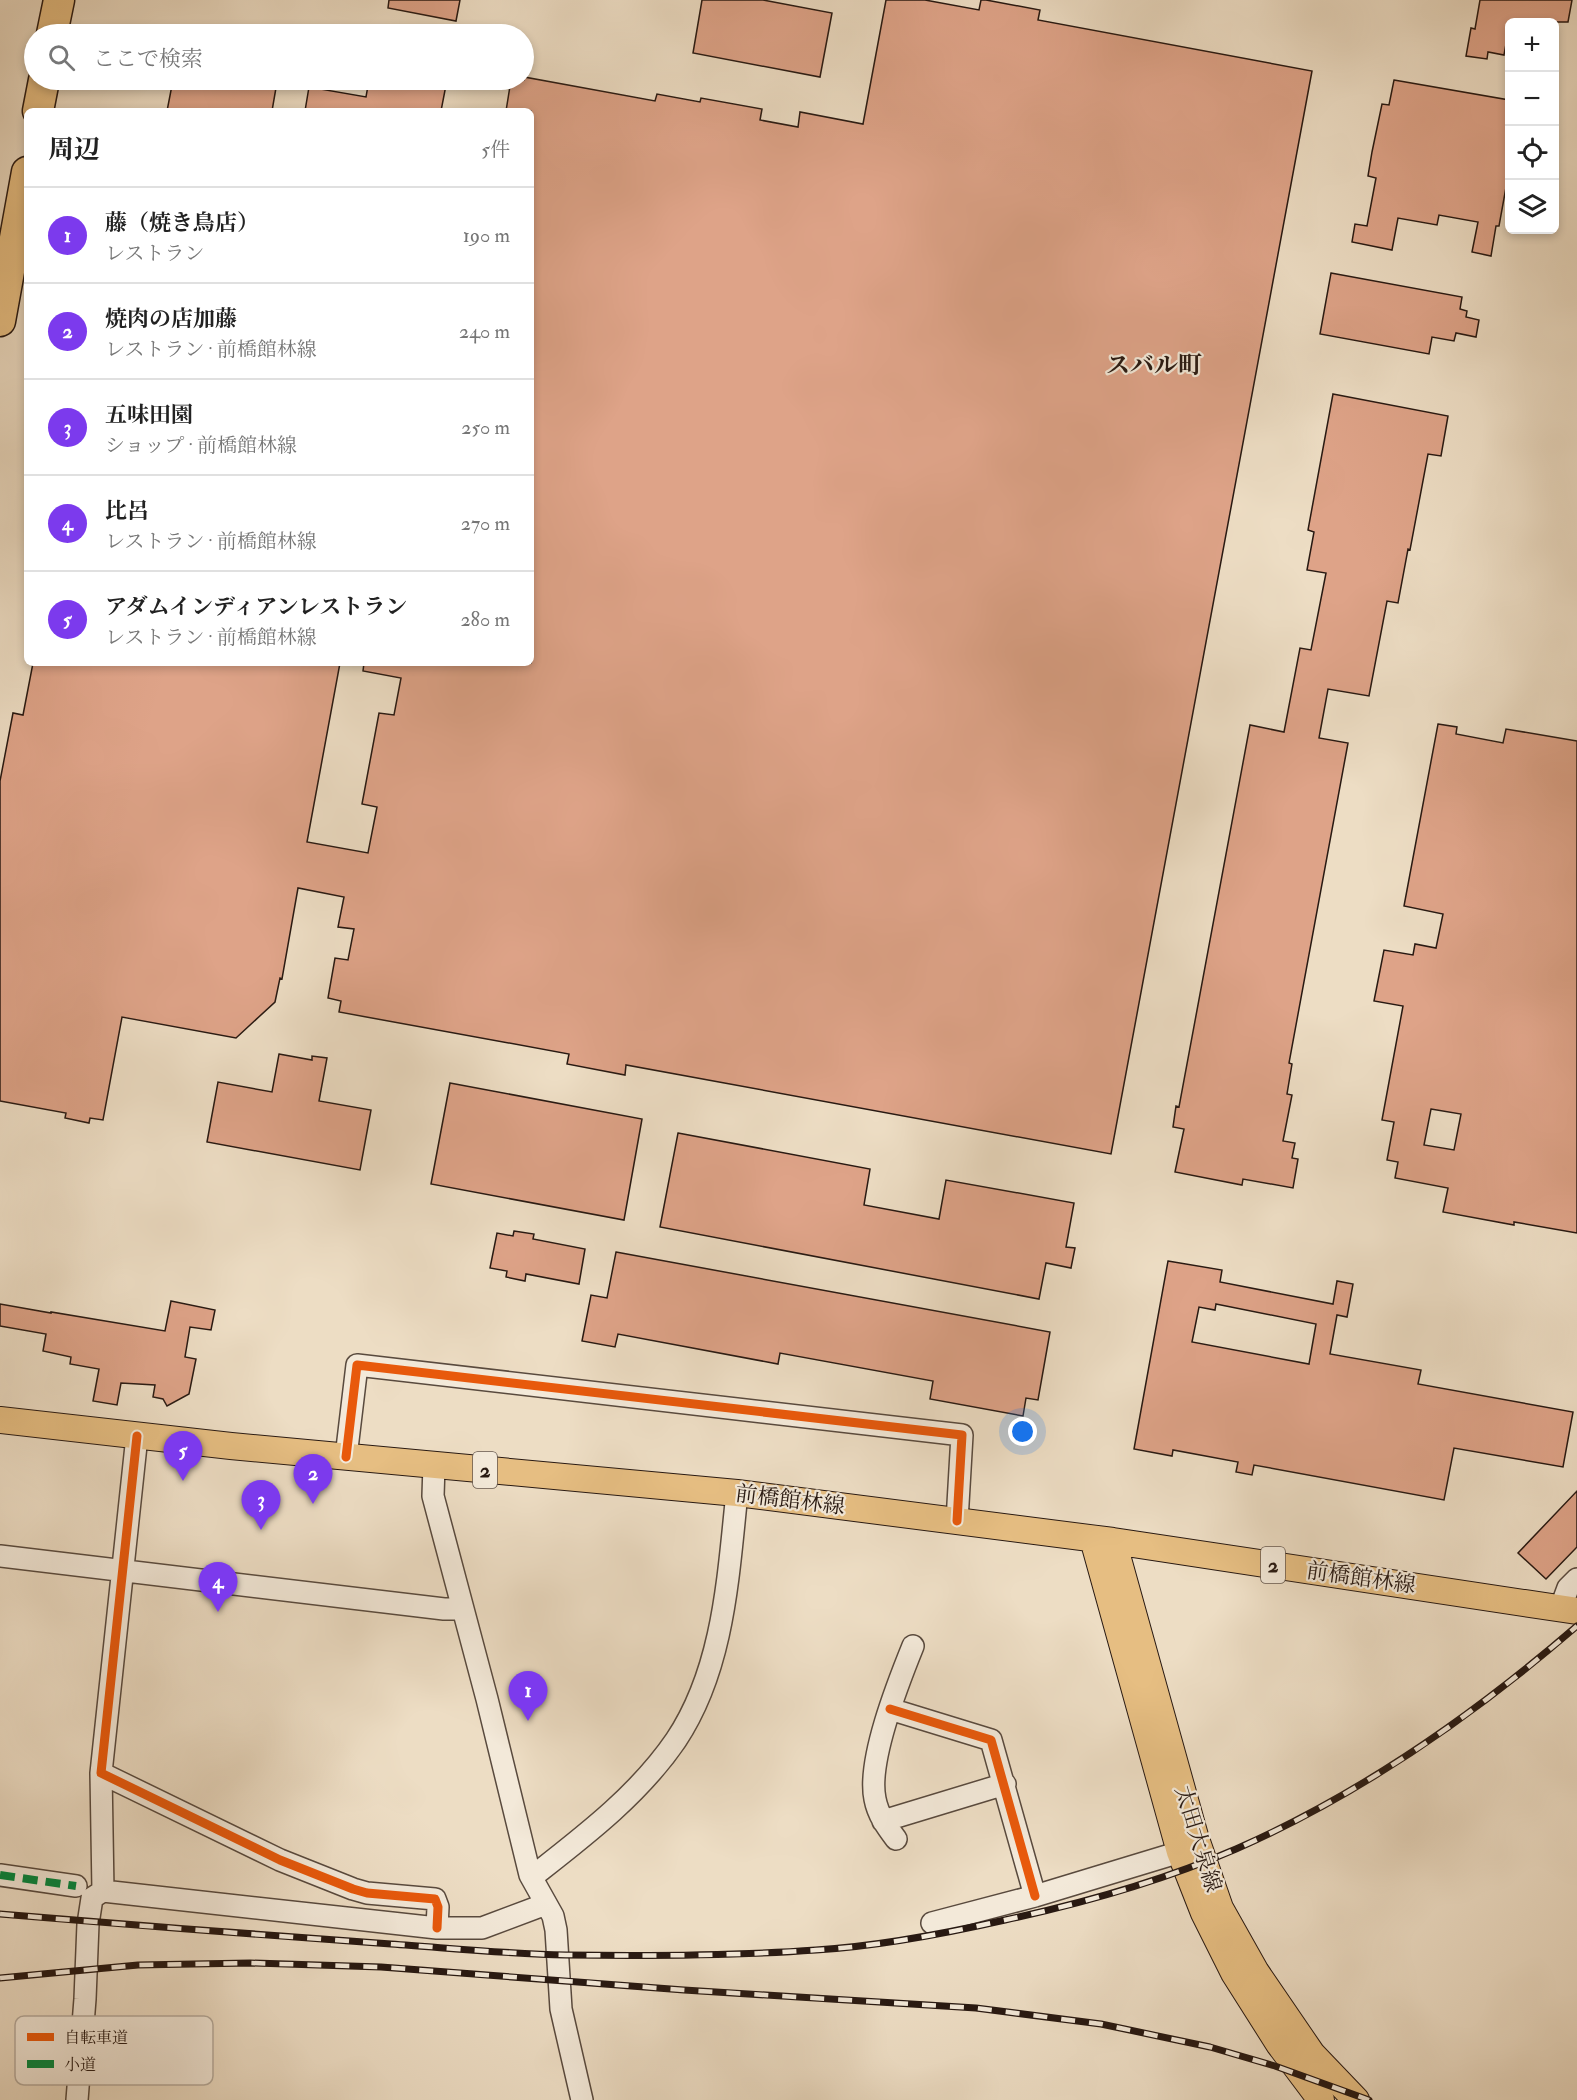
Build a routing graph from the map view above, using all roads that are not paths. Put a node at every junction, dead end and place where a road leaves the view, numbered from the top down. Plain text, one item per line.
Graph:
1 (59, 0) edge
2 (54, 24) edge
3 (42, 90) edge
4 (39, 108) edge
5 (24, 182) edge
6 (8, 236) edge
7 (0, 321) edge
8 (0, 1420) edge
9 (137, 1436) junction
10 (346, 1457) junction
11 (434, 1465) junction
12 (737, 1493) junction
13 (957, 1521) junction
14 (1103, 1540) junction
15 (0, 1556) edge
16 (122, 1571) junction
17 (1577, 1579) edge
18 (462, 1609) junction
19 (1569, 1609) edge
20 (913, 1646) dead end
21 (890, 1709) junction
22 (101, 1773) junction
23 (1005, 1784) junction
24 (883, 1821) junction
25 (896, 1839) dead end
26 (1180, 1852) junction
27 (0, 1875) edge
28 (530, 1875) junction
29 (76, 1886) dead end
30 (102, 1891) junction
31 (1035, 1896) junction
32 (546, 1904) junction
33 (932, 1923) dead end
34 (437, 1928) junction
35 (84, 2016) edge
36 (78, 2085) edge
37 (77, 2100) edge
38 (582, 2100) edge
39 (1321, 2100) edge
40 (1356, 2100) edge

1 - 2 highway
3 - 4 highway
5 - 6 highway
6 - 7 highway
8 - 9 main road, 前橋館林線 / 2
9 - 10 main road, 前橋館林線 / 2
9 - 16 street
10 - 11 main road, 前橋館林線 / 2
10 - 13 street
11 - 12 main road, 前橋館林線 / 2
11 - 18 street
12 - 13 main road, 前橋館林線 / 2
12 - 28 street
13 - 14 main road, 前橋館林線 / 2
14 - 19 main road, 前橋館林線 / 2
14 - 26 main road, 太田大泉線
14 - 40 main road, 太田大泉線
15 - 16 street
16 - 18 street
16 - 22 street
17 - 19 street
18 - 28 street
20 - 21 street
21 - 23 street
21 - 24 street
22 - 30 street
22 - 34 street
23 - 24 street
23 - 31 street
24 - 25 street
26 - 31 street
26 - 39 main road, 太田大泉線
27 - 29 street
28 - 32 street
30 - 34 street
30 - 35 street
31 - 33 street
32 - 34 street
32 - 38 street
36 - 37 street

